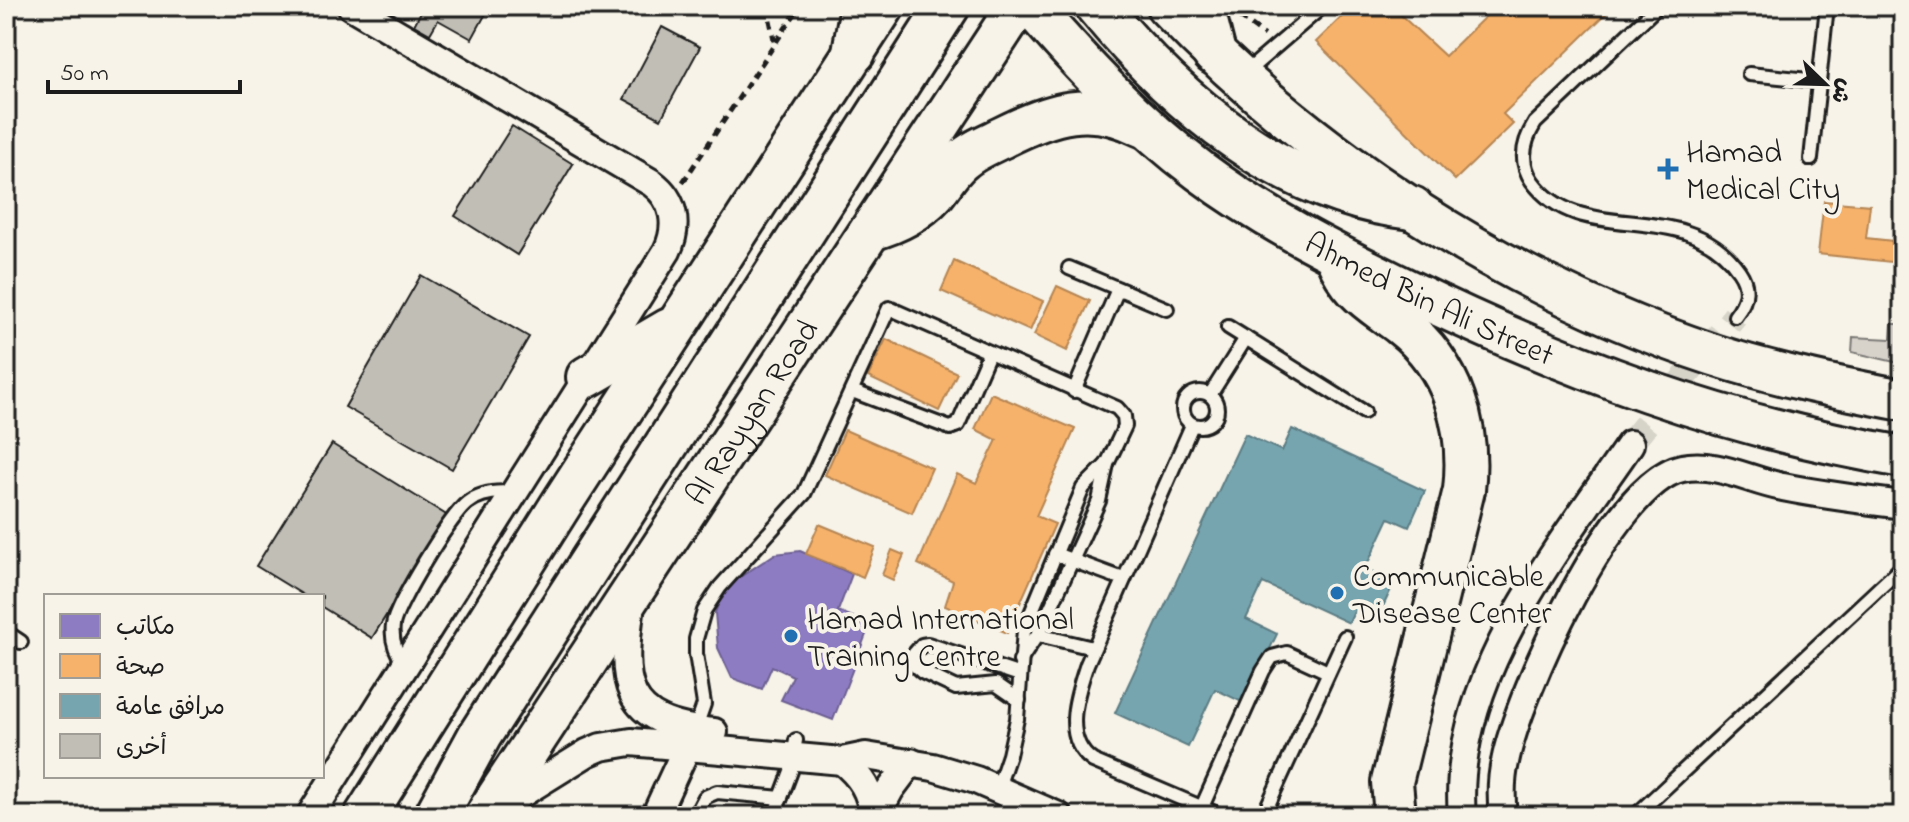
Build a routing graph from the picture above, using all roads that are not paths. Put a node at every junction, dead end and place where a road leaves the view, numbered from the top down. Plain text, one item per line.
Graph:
1 (351, 6) edge
2 (862, 6) edge
3 (884, 6) edge
4 (948, 6) edge
5 (1018, 6) edge
6 (1031, 6) edge
7 (1097, 6) edge
8 (1167, 6) edge
9 (1323, 6) edge
10 (1658, 6) edge
11 (1827, 6) edge
12 (1219, 10) edge
13 (854, 52) junction
14 (1227, 66) junction
15 (1749, 74) dead end
16 (1819, 81) junction
17 (1155, 134) junction
18 (1811, 159) dead end
19 (1412, 208) junction
20 (871, 230) junction
21 (1335, 255) junction
22 (1069, 268) dead end
23 (1118, 289) junction
24 (1167, 309) dead end
25 (1735, 316) tunnel mouth
26 (676, 325) junction
27 (1228, 327) dead end
28 (1246, 338) junction
29 (989, 353) junction
30 (587, 377) junction
31 (852, 391) junction
32 (1074, 391) junction
33 (1210, 395) junction
34 (1903, 400) edge
35 (1364, 412) dead end
36 (1192, 425) junction
37 (1630, 444) tunnel mouth
38 (1903, 457) edge
39 (1107, 464) junction
40 (514, 493) junction
41 (1903, 505) edge
42 (1055, 554) junction
43 (1072, 560) junction
44 (1903, 566) edge
45 (1123, 579) junction
46 (632, 596) junction
47 (6, 632) edge
48 (1038, 635) junction
49 (1345, 637) dead end
50 (21, 642) dead end
51 (1093, 648) junction
52 (1020, 661) junction
53 (984, 664) junction
54 (405, 665) junction
55 (1328, 672) junction
56 (1020, 675) junction
57 (976, 685) junction
58 (1019, 700) junction
59 (691, 738) junction
60 (795, 748) junction
61 (854, 759) junction
62 (911, 762) junction
63 (997, 790) junction
64 (781, 798) junction
65 (1387, 805) edge
66 (1202, 807) junction
67 (310, 816) edge
68 (365, 816) edge
69 (436, 816) edge
70 (485, 816) edge
71 (655, 816) edge
72 (695, 816) edge
73 (774, 816) edge
74 (875, 816) edge
75 (1058, 816) edge
76 (1222, 816) edge
77 (1263, 816) edge
78 (1462, 816) edge
79 (1503, 816) edge
80 (1635, 816) edge

1 - 30 street
2 - 13 highway
3 - 13 main road
4 - 69 highway
5 - 20 main road, Al Rayyan Road
6 - 17 main road, Ahmed Bin Ali Street
7 - 19 highway
8 - 14 main road, Ahmed Bin Ali Street
9 - 14 lane
10 - 25 lane
11 - 16 lane
12 - 14 highway
13 - 26 main road
14 - 19 main road, Ahmed Bin Ali Street
15 - 16 lane
16 - 18 lane
17 - 20 main road
17 - 21 main road, Ahmed Bin Ali Street
19 - 34 main road, Ahmed Bin Ali Street
20 - 46 main road, Al Rayyan Road
21 - 38 main road, Ahmed Bin Ali Street
21 - 65 main road
22 - 23 lane
23 - 24 lane
23 - 32 lane
26 - 30 main road
26 - 68 main road
27 - 28 lane
28 - 33 lane
28 - 35 lane
29 - 31 lane
29 - 31 lane
29 - 32 lane
30 - 40 street
31 - 59 lane
32 - 39 lane
33 - 36 lane
33 - 36 lane
36 - 45 lane
37 - 78 street
39 - 42 lane
39 - 43 lane
40 - 54 street
40 - 54 lane
41 - 79 street
42 - 43 lane
42 - 52 lane
43 - 45 lane
43 - 48 lane
44 - 80 lane
45 - 51 lane
46 - 59 street
46 - 70 main road, Al Rayyan Road
47 - 50 lane
48 - 51 lane
48 - 52 lane
49 - 55 lane
51 - 66 lane
52 - 56 lane
53 - 56 lane
53 - 57 lane
53 - 57 lane
54 - 67 street
55 - 66 lane
55 - 77 lane
56 - 58 lane
57 - 58 lane
58 - 63 lane
59 - 60 street
59 - 70 street
59 - 71 street
60 - 61 street
60 - 64 lane
61 - 62 street
61 - 74 street
62 - 63 street
62 - 74 street
63 - 75 street
64 - 72 lane
64 - 73 lane
66 - 76 lane

